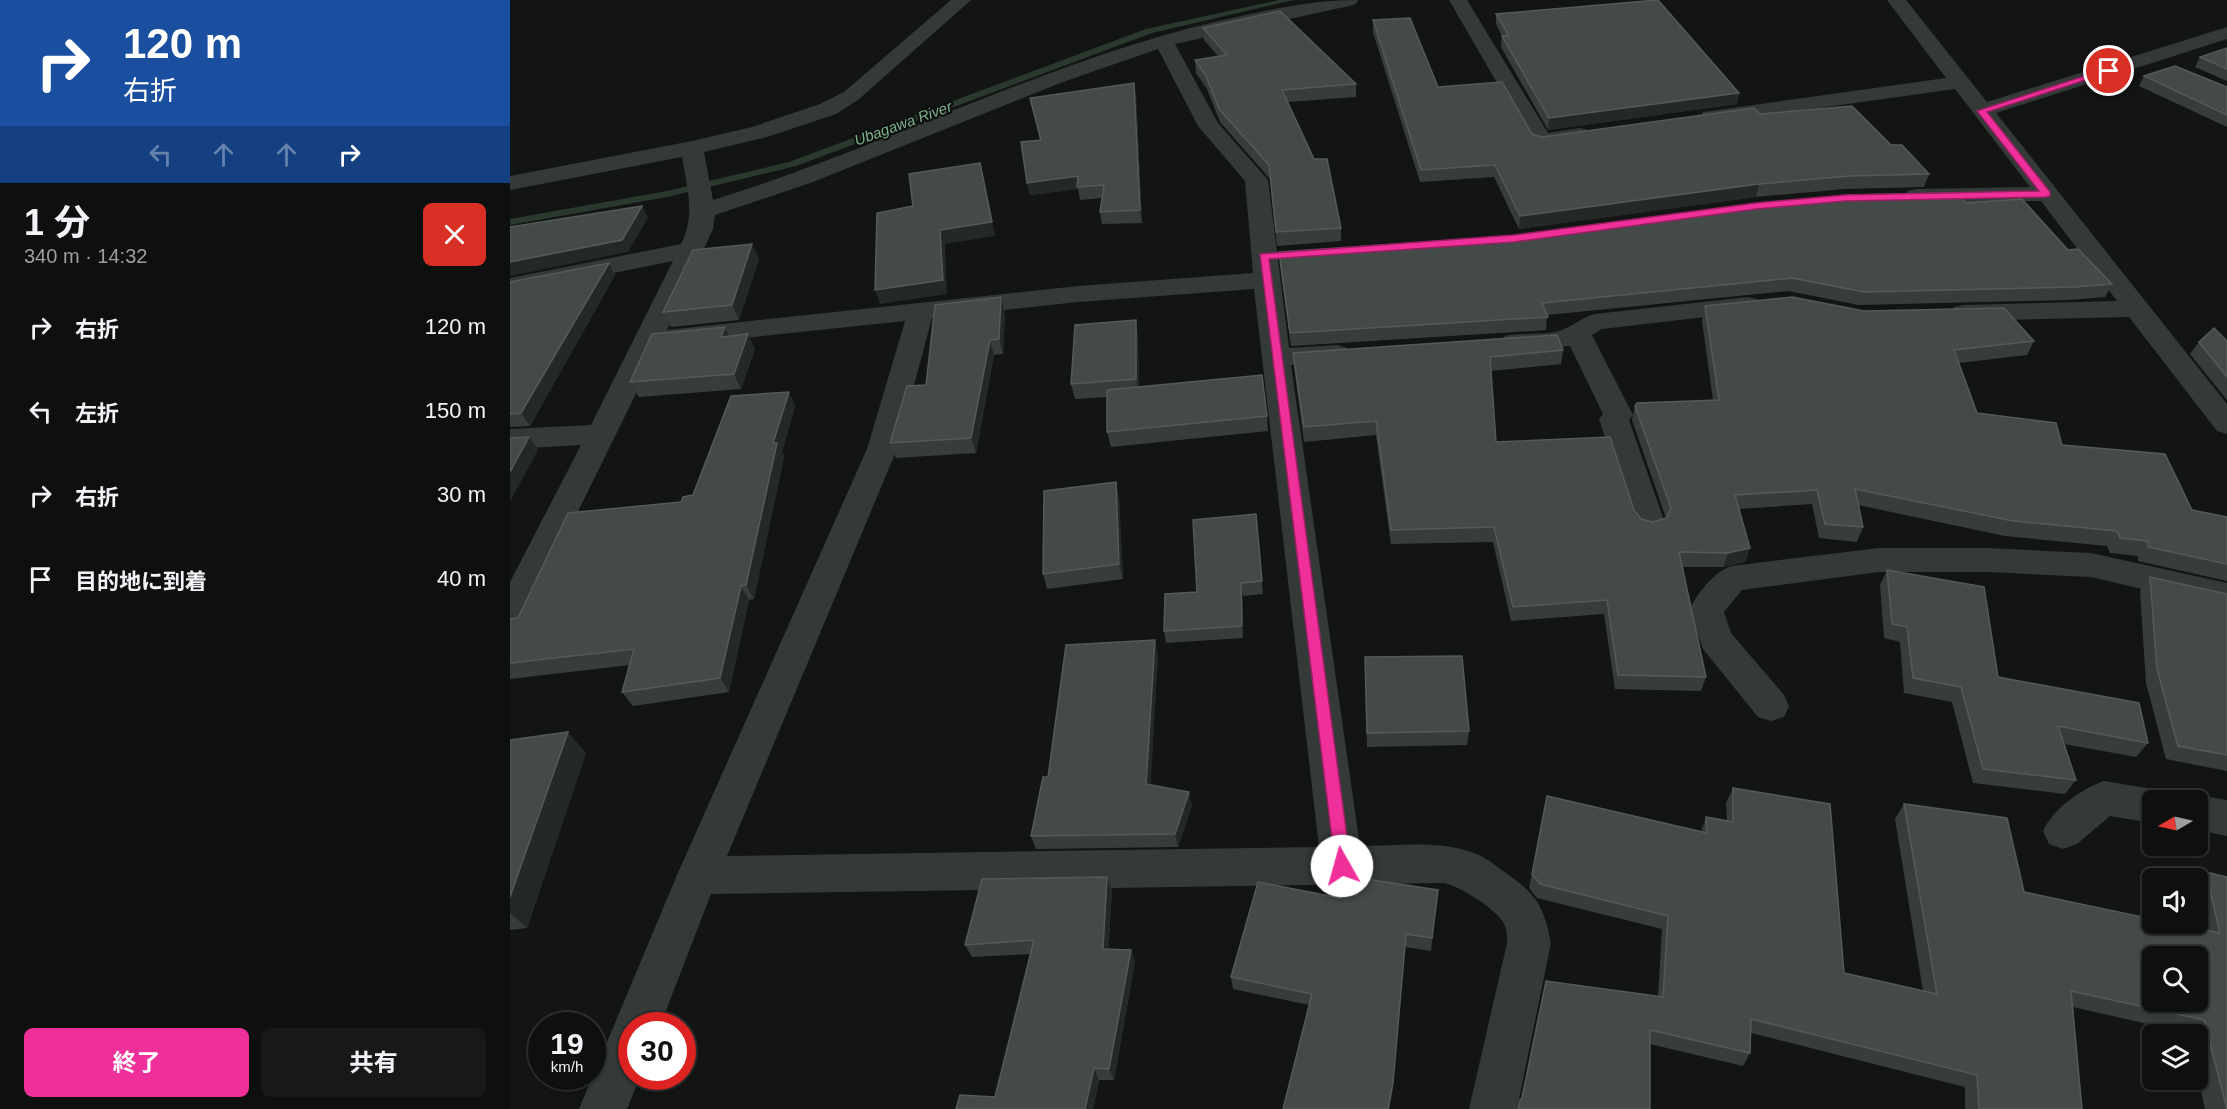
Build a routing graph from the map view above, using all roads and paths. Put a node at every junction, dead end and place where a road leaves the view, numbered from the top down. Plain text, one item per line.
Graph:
1 (962, 0) edge
2 (1348, 0) edge
3 (1458, 0) edge
4 (1896, 0) edge
5 (2227, 33) edge
6 (1164, 41) junction
7 (2152, 58) junction
8 (2173, 68) edge
9 (1960, 82) junction
10 (1981, 111) junction
11 (1692, 119) edge
12 (1599, 132) edge
13 (692, 148) junction
14 (510, 183) edge
15 (2046, 194) junction
16 (1893, 197) edge
17 (701, 199) junction
18 (690, 250) junction
19 (1272, 263) junction
20 (510, 286) edge
21 (1777, 302) edge
22 (2137, 309) junction
23 (921, 310) junction
24 (1940, 314) edge
25 (1577, 332) junction
26 (649, 340) junction
27 (1496, 344) edge
28 (1357, 352) edge
29 (1276, 357) junction
30 (2227, 424) edge
31 (600, 434) junction
32 (510, 440) edge
33 (1649, 523) edge
34 (2227, 596) edge
35 (510, 615) edge
36 (1771, 706) dead end
37 (2142, 804) edge
38 (2208, 815) edge
39 (2227, 818) edge
40 (2063, 831) dead end
41 (1342, 866) junction
42 (698, 875) junction
43 (643, 1012) edge
44 (618, 1073) edge
45 (603, 1109) edge
46 (1493, 1109) edge

1 - 13 street
2 - 6 street
3 - 12 street
4 - 9 street
5 - 7 street
6 - 17 street
6 - 19 street
7 - 8 street
7 - 10 street
9 - 10 street
9 - 11 street
10 - 15 street
13 - 14 street
13 - 17 street
15 - 16 street
15 - 22 street
17 - 18 street
18 - 20 street
18 - 26 street
19 - 23 street
19 - 29 street
21 - 25 street
22 - 24 street
22 - 30 street
23 - 26 street
23 - 42 street
25 - 27 street
25 - 33 street
26 - 31 street
28 - 29 street
29 - 41 street
31 - 32 street
31 - 35 street
34 - 36 street
37 - 40 street
38 - 39 street
41 - 42 street
41 - 46 street
42 - 43 street
44 - 45 street

